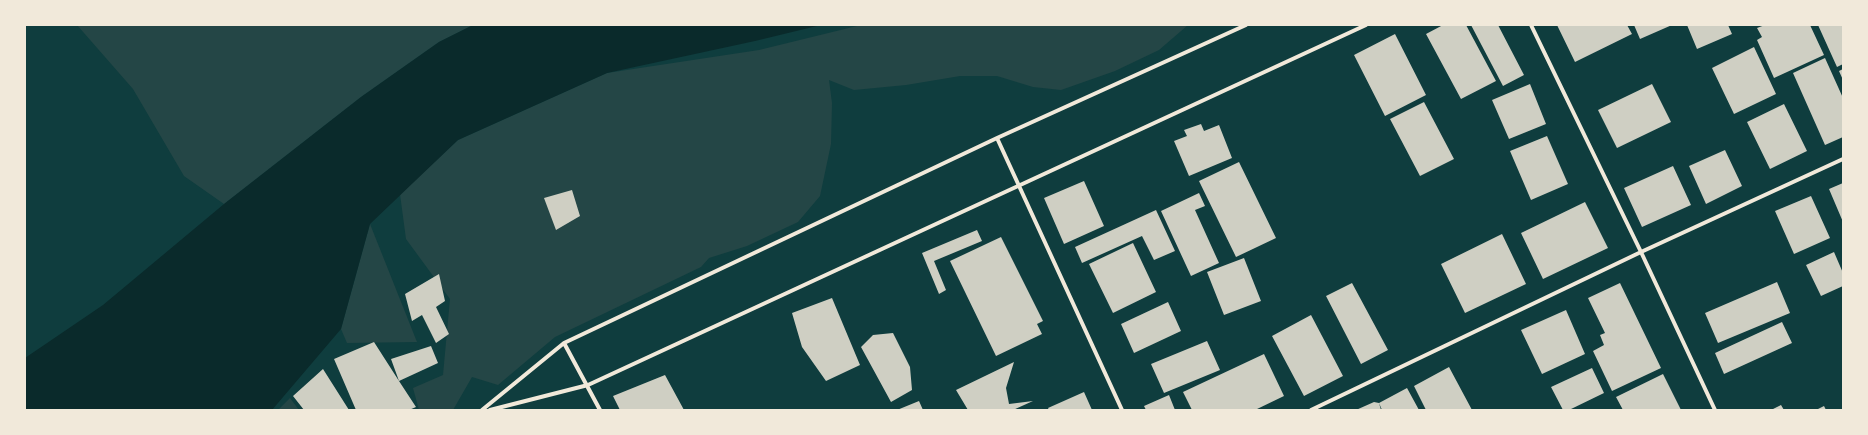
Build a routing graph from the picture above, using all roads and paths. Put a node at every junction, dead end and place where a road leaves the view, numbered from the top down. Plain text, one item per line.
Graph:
1 (1246, 25) edge
2 (1366, 25) edge
3 (1531, 25) edge
4 (997, 138) junction
5 (1843, 159) edge
6 (1020, 185) junction
7 (1641, 252) junction
8 (564, 343) junction
9 (588, 385) junction
10 (482, 410) edge
11 (490, 410) edge
12 (600, 410) edge
13 (1122, 410) edge
14 (1311, 410) edge
15 (1715, 410) edge

1 - 4 street
2 - 6 street
3 - 7 street
4 - 6 street
4 - 8 street
5 - 7 street
6 - 9 street
6 - 13 street
7 - 14 street
7 - 15 street
8 - 9 street
8 - 10 street
9 - 11 street
9 - 12 street

